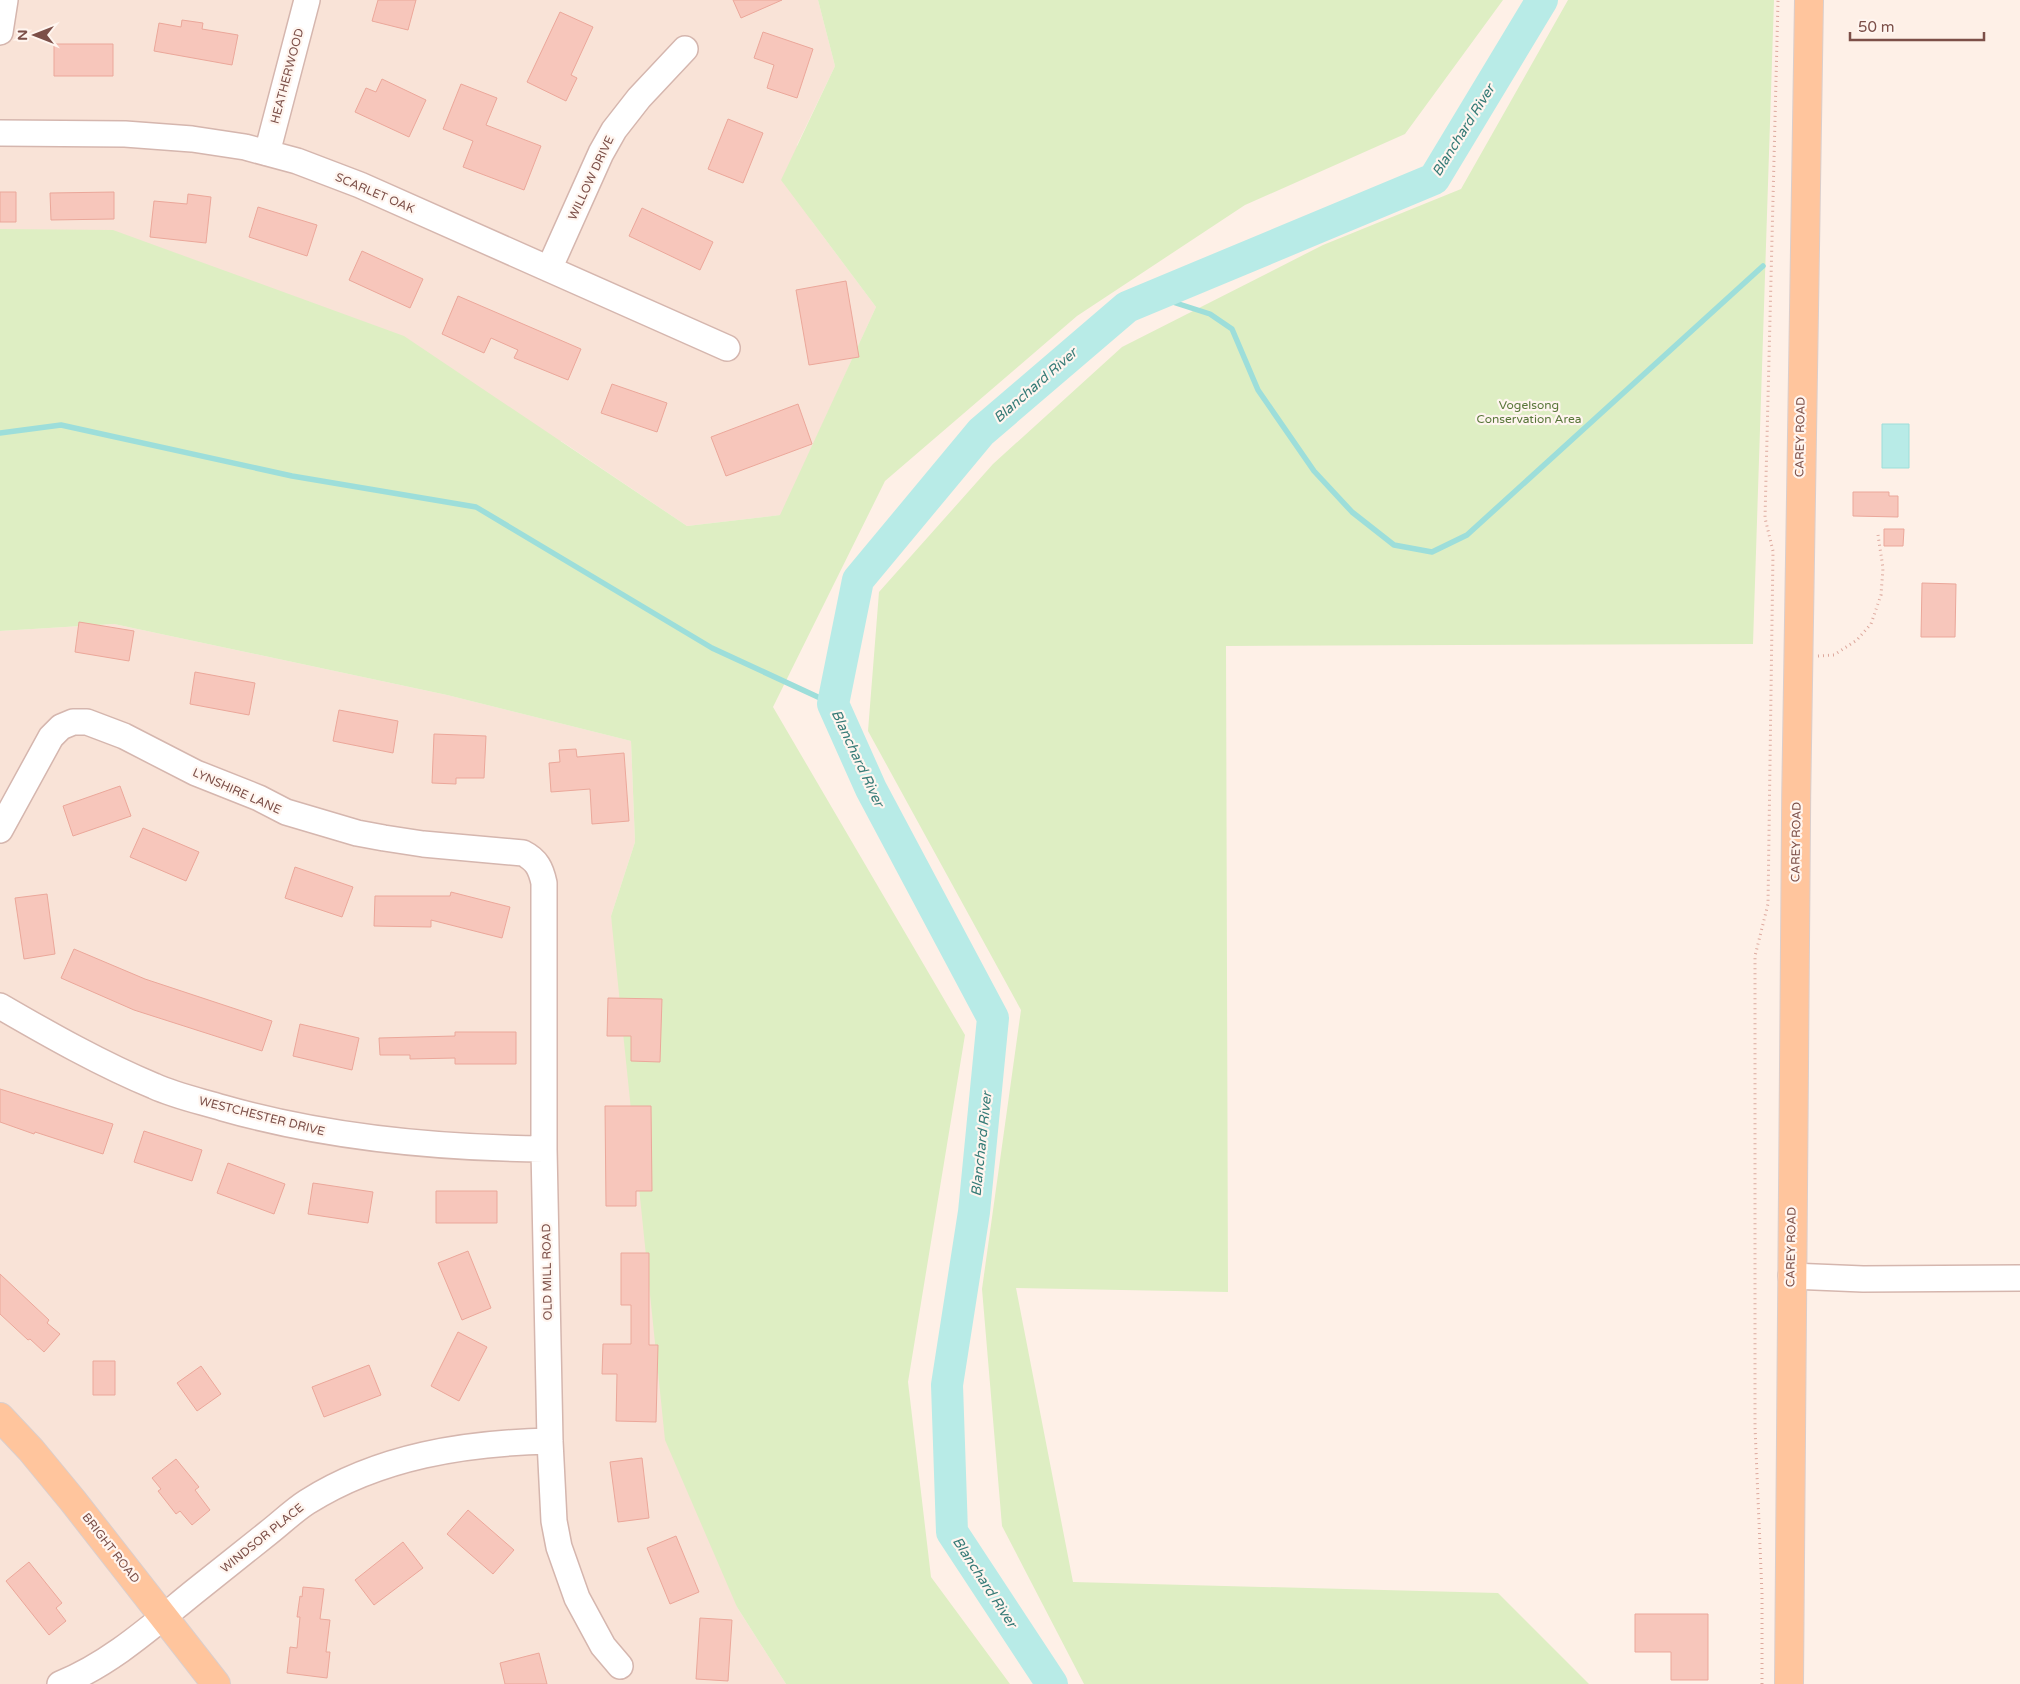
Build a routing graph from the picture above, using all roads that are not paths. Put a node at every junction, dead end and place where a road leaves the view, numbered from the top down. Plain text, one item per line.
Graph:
1 (5, 0) edge
2 (307, 0) edge
3 (1809, 0) edge
4 (0, 32) edge
5 (685, 49) dead end
6 (0, 133) edge
7 (267, 153) junction
8 (549, 269) junction
9 (728, 348) dead end
10 (0, 830) edge
11 (537, 864) joint
12 (0, 1006) edge
13 (544, 1149) junction
14 (1791, 1276) junction
15 (2020, 1278) edge
16 (0, 1417) edge
17 (550, 1441) junction
18 (164, 1616) junction
19 (620, 1666) dead end
20 (60, 1684) edge
21 (216, 1684) edge
22 (1790, 1684) edge

1 - 4 street
2 - 7 street, HEATHERWOOD
3 - 14 main road, CAREY ROAD
5 - 8 street, WILLOW DRIVE
6 - 7 street, SCARLET OAK
7 - 8 street, SCARLET OAK
8 - 9 street, SCARLET OAK
10 - 11 street, LYNSHIRE LANE
11 - 13 street, OLD MILL ROAD
12 - 13 street, WESTCHESTER DRIVE
13 - 17 street, OLD MILL ROAD
14 - 15 street
14 - 22 main road, CAREY ROAD
16 - 18 main road, BRIGHT ROAD
17 - 18 street, WINDSOR PLACE
17 - 19 street, OLD MILL ROAD
18 - 20 street, WINDSOR PLACE
18 - 21 main road, BRIGHT ROAD

